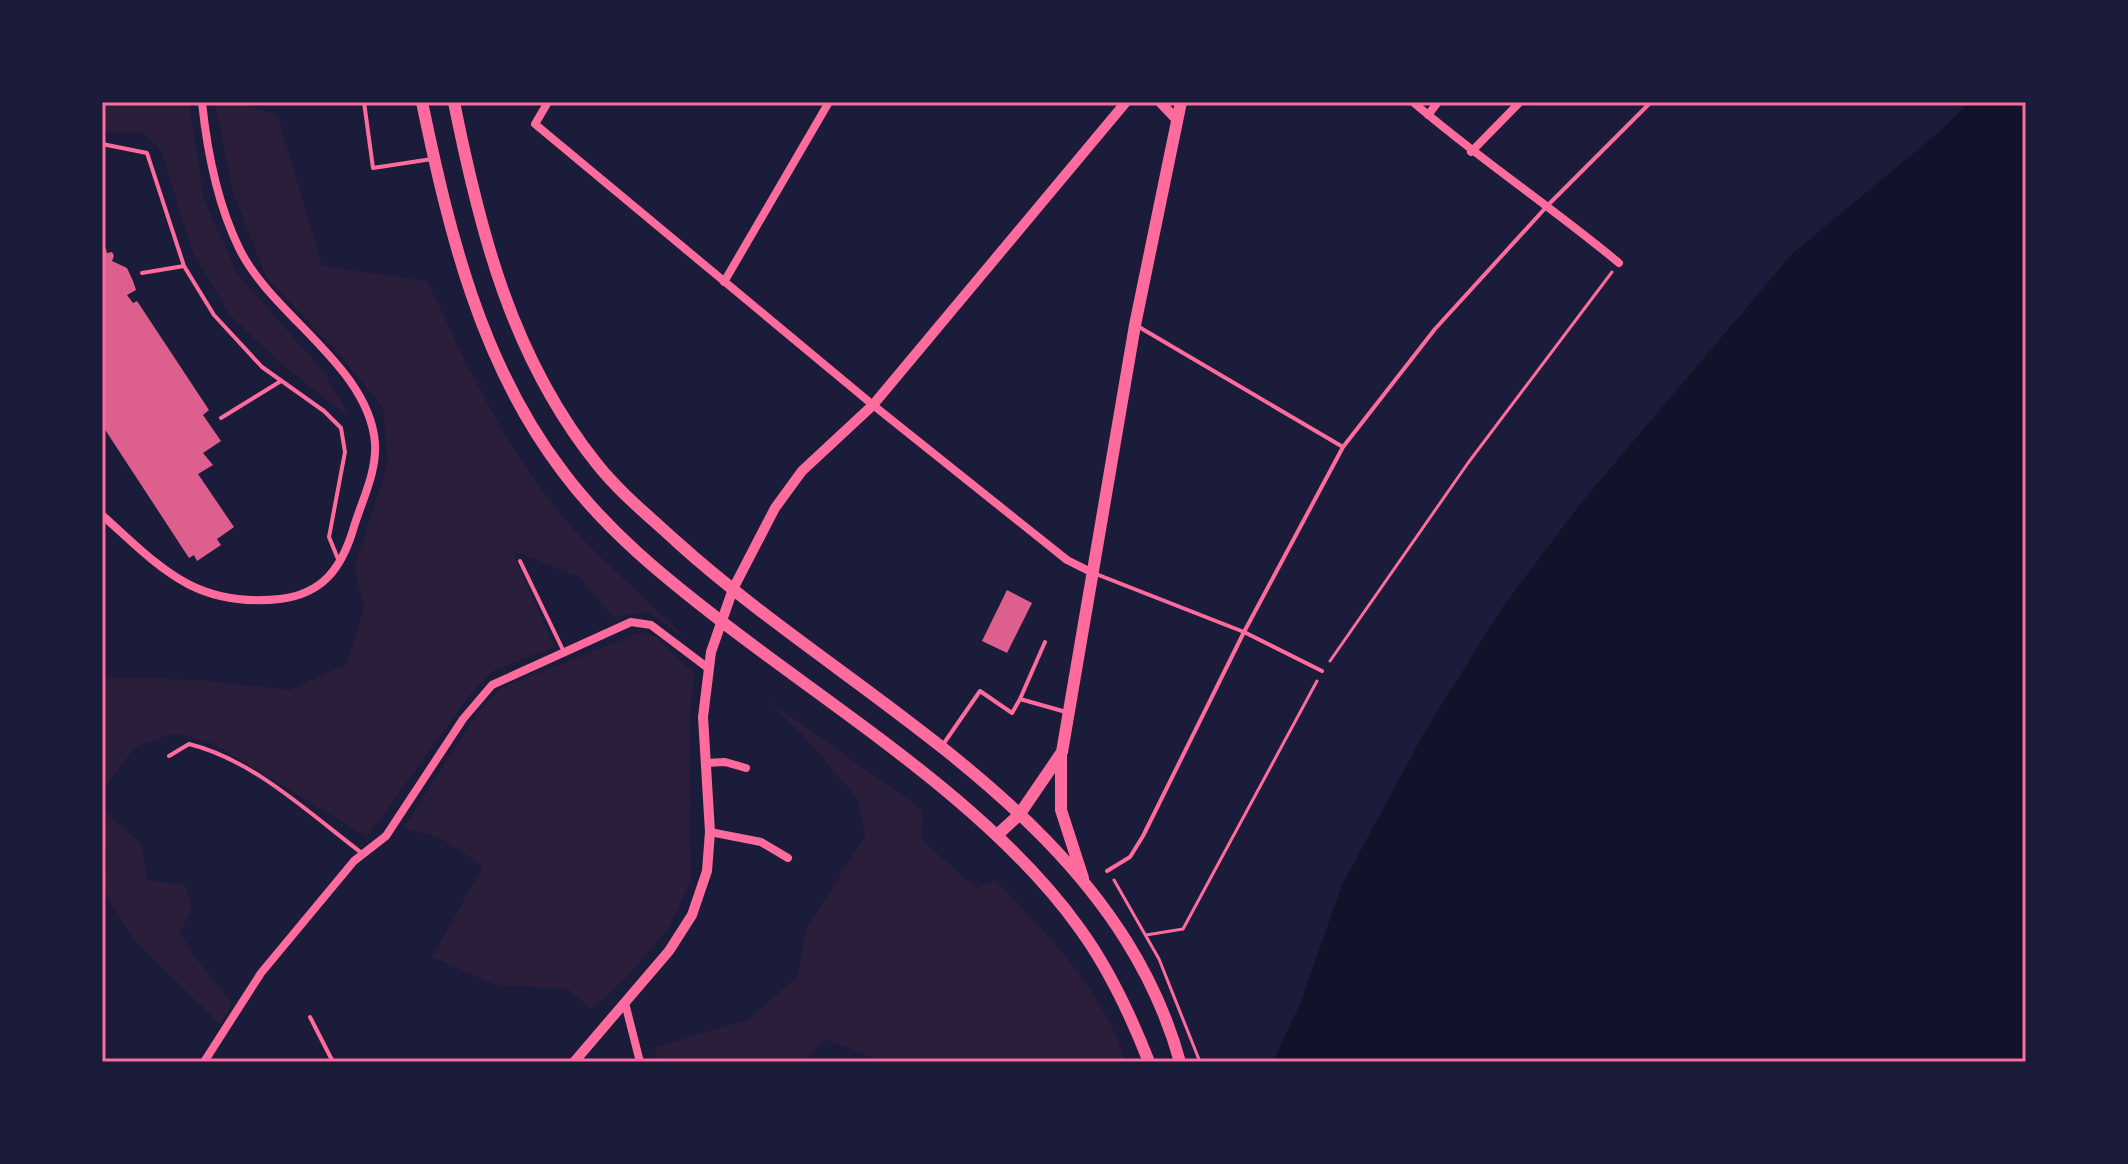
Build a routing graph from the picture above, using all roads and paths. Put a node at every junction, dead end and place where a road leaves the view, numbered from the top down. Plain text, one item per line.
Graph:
1 (202, 102) edge
2 (364, 102) edge
3 (422, 102) edge
4 (454, 102) edge
5 (548, 102) edge
6 (829, 102) edge
7 (1134, 102) edge
8 (1160, 102) edge
9 (1181, 102) edge
10 (1413, 102) edge
11 (1438, 102) edge
12 (1520, 102) edge
13 (1651, 102) edge
14 (1124, 105) edge
15 (1428, 115) junction
16 (1177, 120) junction
17 (102, 144) edge
18 (1471, 152) junction
19 (435, 159) junction
20 (1549, 204) junction
21 (1619, 263) joint
22 (184, 266) junction
23 (142, 273) dead end
24 (724, 282) junction
25 (1135, 325) junction
26 (281, 381) junction
27 (873, 405) junction
28 (221, 418) dead end
29 (1343, 447) junction
30 (102, 515) edge
31 (520, 561) dead end
32 (340, 565) junction
33 (1093, 573) junction
34 (733, 589) junction
35 (720, 620) junction
36 (1244, 632) junction
37 (1045, 642) dead end
38 (564, 652) junction
39 (708, 668) junction
40 (1322, 671) junction
41 (1020, 699) junction
42 (1069, 713) junction
43 (940, 748) junction
44 (1062, 752) junction
45 (169, 756) dead end
46 (706, 763) junction
47 (746, 768) dead end
48 (1019, 815) junction
49 (710, 832) junction
50 (997, 835) junction
51 (363, 854) junction
52 (788, 858) dead end
53 (1107, 871) dead end
54 (1083, 880) junction
55 (1146, 935) dead end
56 (625, 1003) junction
57 (310, 1017) dead end
58 (204, 1062) edge
59 (333, 1062) edge
60 (574, 1062) edge
61 (640, 1062) edge
62 (1149, 1062) edge
63 (1180, 1062) edge

1 - 32 street
2 - 19 lane
3 - 19 highway
4 - 34 highway
5 - 24 street
6 - 24 street
7 - 14 street
8 - 16 street
9 - 16 highway
10 - 15 street
11 - 15 street
12 - 18 street
13 - 20 lane
14 - 27 street
15 - 18 street
16 - 25 highway
17 - 22 lane
18 - 20 street
19 - 35 highway
20 - 21 street
20 - 29 lane
21 - 40 path
22 - 23 lane
22 - 26 lane
24 - 27 street
25 - 29 lane
25 - 33 highway
26 - 28 lane
26 - 32 lane
27 - 33 street
27 - 34 street
29 - 36 lane
30 - 32 street
31 - 38 lane
33 - 36 lane
33 - 42 highway
34 - 35 street
34 - 43 highway
35 - 39 street
35 - 50 highway
36 - 40 lane
36 - 53 lane
37 - 41 lane
38 - 39 street
38 - 51 street
39 - 46 street
40 - 55 path
41 - 42 lane
41 - 43 lane
42 - 44 highway
43 - 48 highway
44 - 48 highway
44 - 54 highway
45 - 51 lane
46 - 47 street
46 - 49 street
48 - 50 highway
48 - 54 highway
49 - 52 street
49 - 56 street
50 - 62 highway
51 - 58 street
54 - 63 highway
56 - 60 street
56 - 61 street
57 - 59 lane

